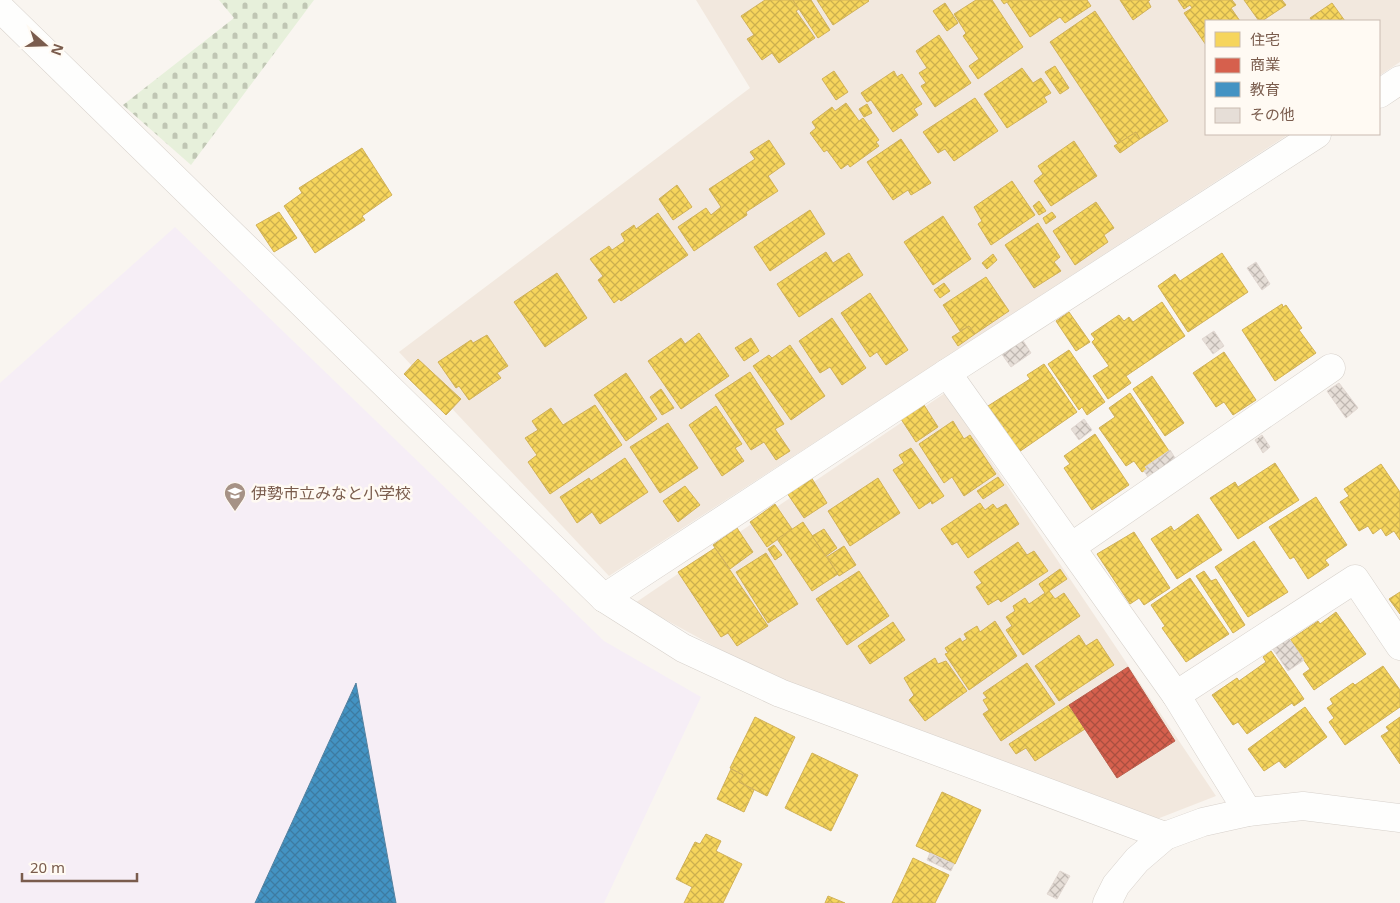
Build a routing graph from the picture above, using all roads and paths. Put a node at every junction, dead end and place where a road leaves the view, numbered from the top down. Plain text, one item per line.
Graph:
1 (0, 8) edge
2 (1400, 80) edge
3 (1380, 93) edge
4 (1315, 135) edge
5 (1331, 368) dead end
6 (947, 373) junction
7 (1072, 547) junction
8 (604, 598) junction
9 (1400, 646) edge
10 (1176, 695) junction
11 (1248, 812) junction
12 (1400, 818) edge
13 (1165, 836) junction
14 (1107, 903) edge

1 - 8 street
2 - 3 street
4 - 6 street
5 - 7 street
6 - 7 street
6 - 8 street
7 - 10 street
8 - 13 street
9 - 10 street
10 - 11 street
11 - 12 street
11 - 13 street
13 - 14 street

